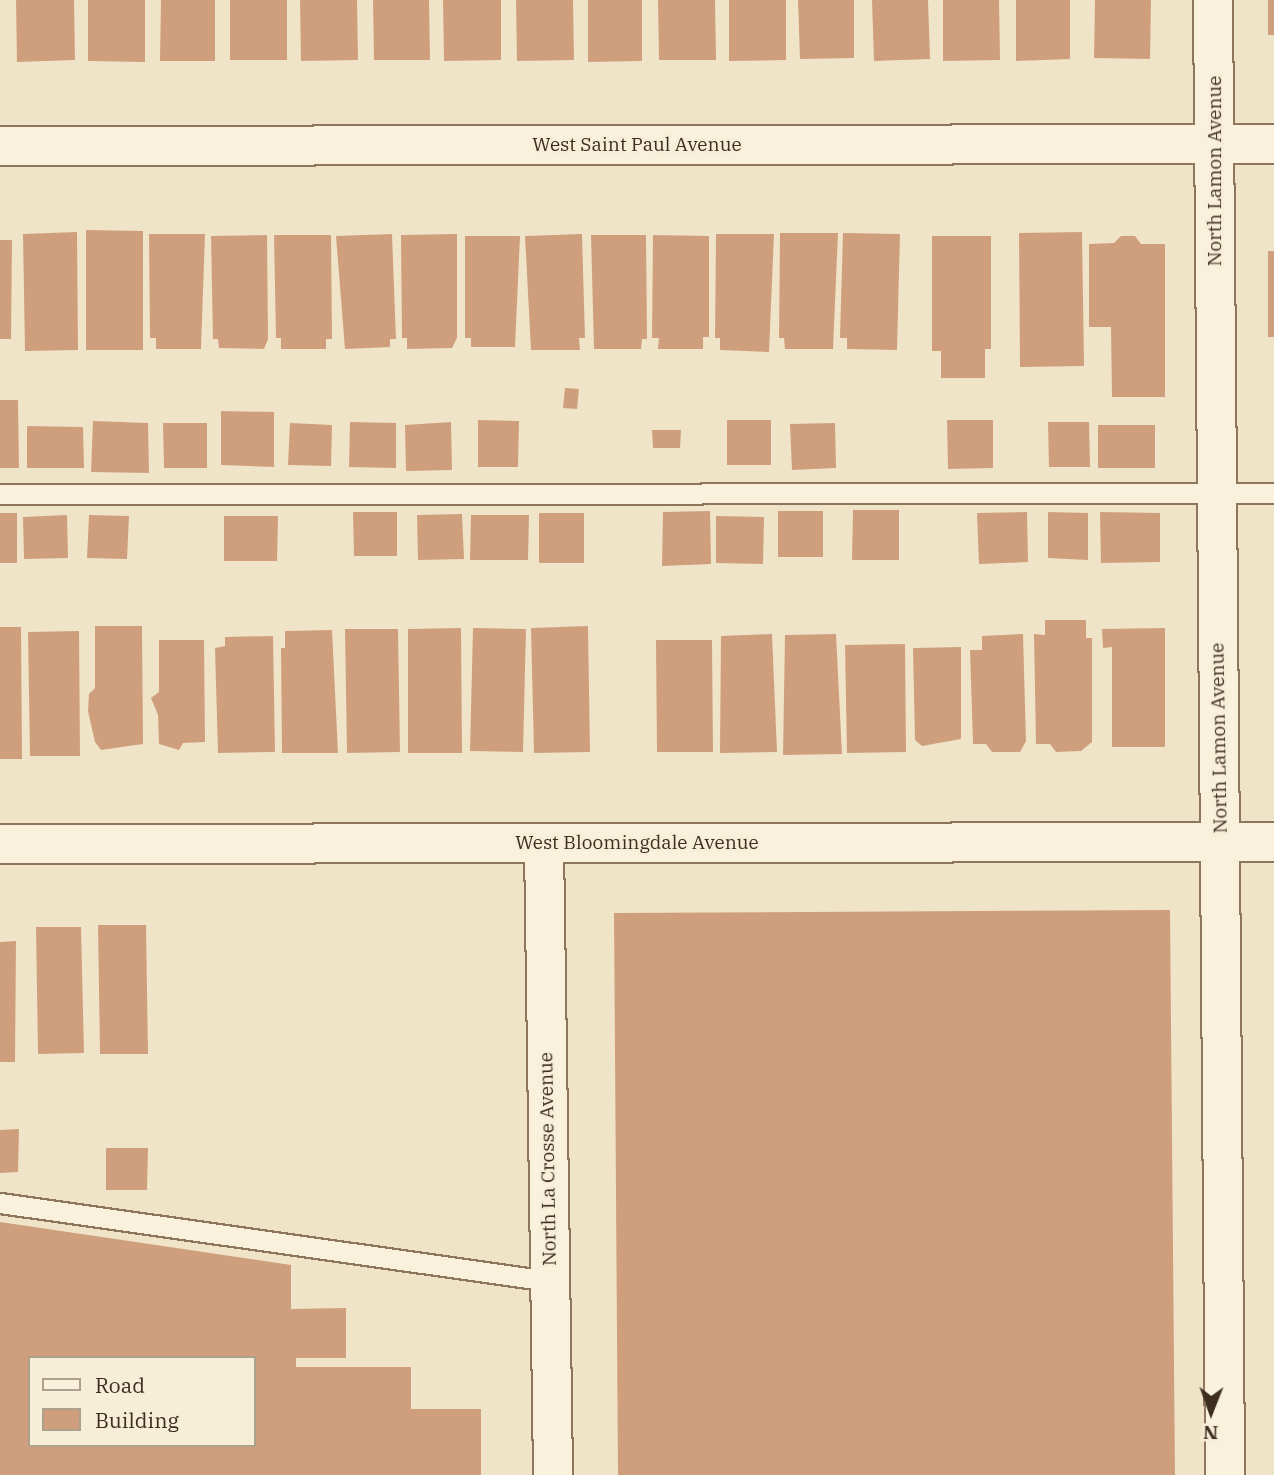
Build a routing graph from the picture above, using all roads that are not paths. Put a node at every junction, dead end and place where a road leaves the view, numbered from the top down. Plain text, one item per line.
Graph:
1 (1213, 0) edge
2 (1214, 144) junction
3 (1274, 144) edge
4 (0, 146) edge
5 (1217, 493) junction
6 (1274, 493) edge
7 (0, 494) edge
8 (1220, 842) junction
9 (1274, 842) edge
10 (0, 844) edge
11 (544, 844) junction
12 (0, 1203) edge
13 (549, 1281) junction
14 (553, 1475) edge
15 (1225, 1475) edge

1 - 2 street, North Lamon Avenue
2 - 3 street, West Saint Paul Avenue
2 - 4 street, West Saint Paul Avenue
2 - 5 street, North Lamon Avenue
5 - 6 lane
5 - 7 lane
5 - 8 street, North Lamon Avenue
8 - 9 street, West Bloomingdale Avenue
8 - 11 street, West Bloomingdale Avenue
8 - 15 street, North Lamon Avenue
10 - 11 street, West Bloomingdale Avenue
11 - 13 street, North La Crosse Avenue
12 - 13 lane
13 - 14 street, North La Crosse Avenue

